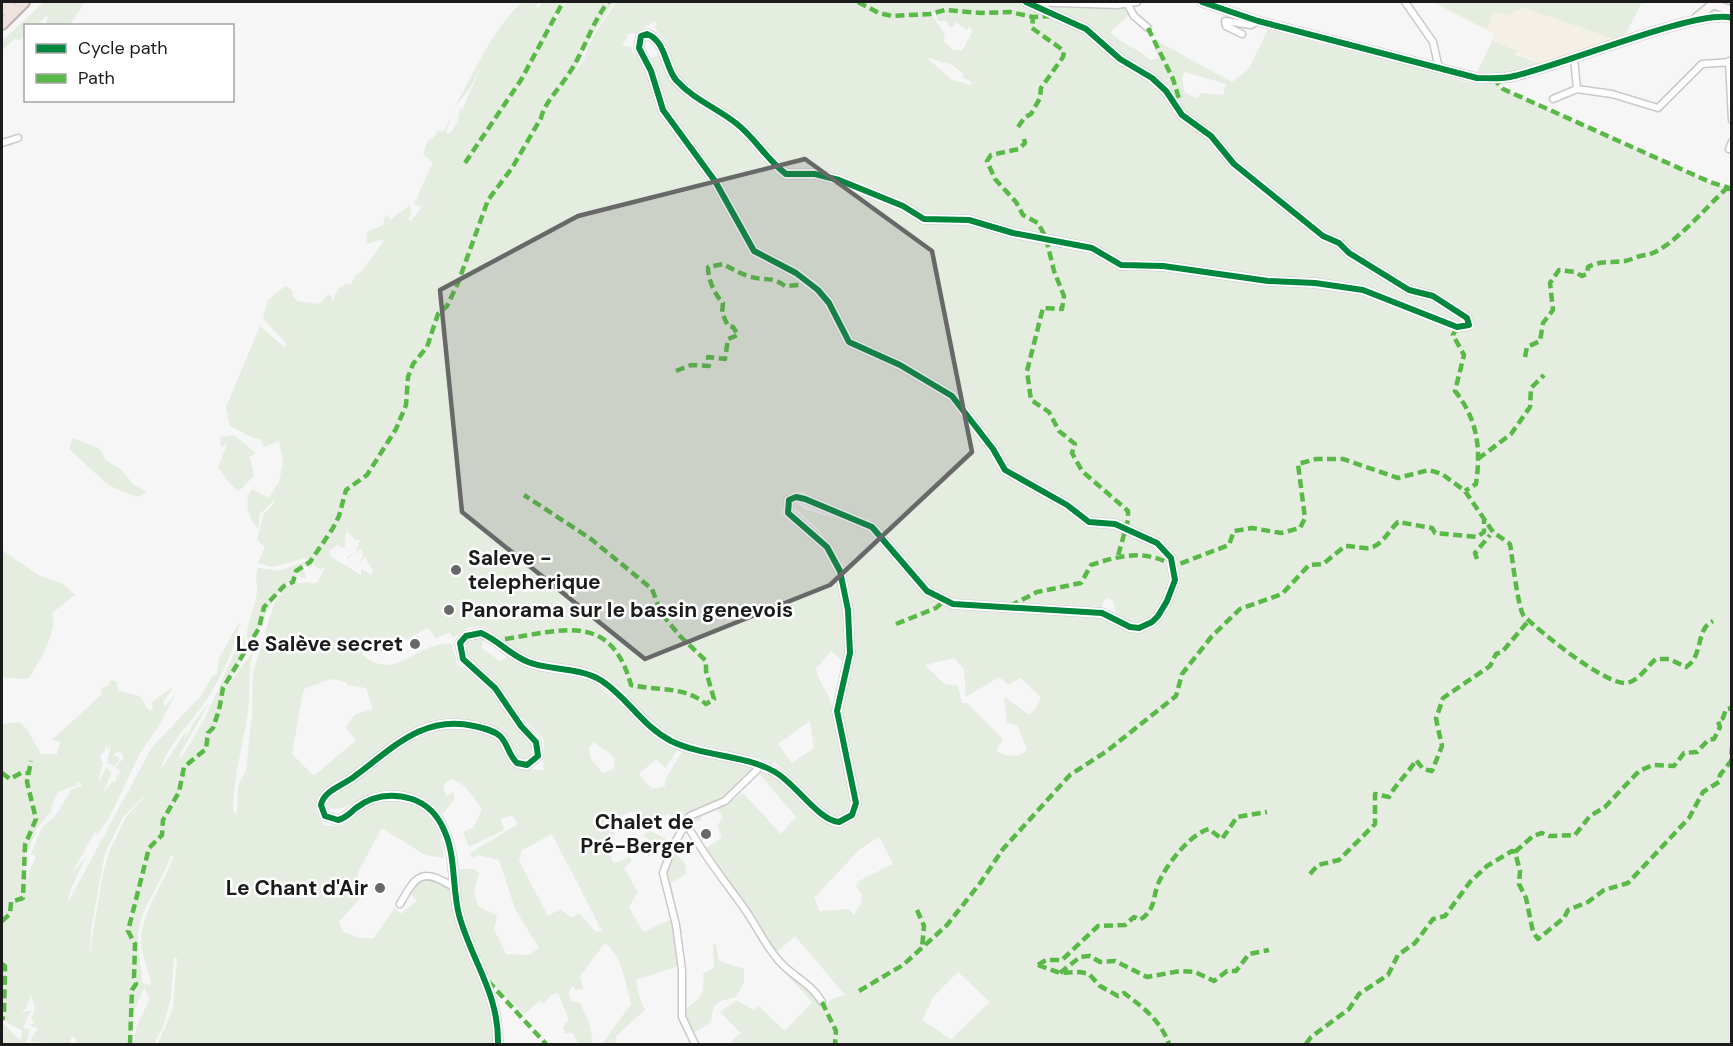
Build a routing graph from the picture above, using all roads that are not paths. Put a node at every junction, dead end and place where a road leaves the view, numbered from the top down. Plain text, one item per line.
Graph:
1 (9, 2) edge
2 (24, 2) edge
3 (1027, 2) edge
4 (1137, 2) edge
5 (1202, 2) edge
6 (1405, 2) edge
7 (1128, 4) junction
8 (1712, 8) edge
9 (2, 9) edge
10 (1731, 11) edge
11 (1731, 18) edge
12 (1258, 21) junction
13 (2, 24) edge
14 (1148, 28) dead end
15 (1242, 34) dead end
16 (1574, 58) junction
17 (1730, 62) edge
18 (1439, 69) junction
19 (1577, 89) junction
20 (1553, 99) dead end
21 (1731, 120) edge
22 (18, 138) dead end
23 (1731, 142) edge
24 (2, 143) edge
25 (1729, 149) dead end
26 (762, 765) junction
27 (686, 823) junction
28 (455, 888) junction
29 (400, 904) dead end
30 (822, 1002) dead end
31 (498, 1044) edge
32 (695, 1044) edge

1 - 9 highway
2 - 13 highway
3 - 7 street
3 - 26 street
4 - 7 street
5 - 12 street
6 - 18 street
7 - 14 street
8 - 10 street
8 - 11 street
8 - 16 street
12 - 15 street
12 - 18 street
16 - 18 street
16 - 19 street
17 - 19 street
17 - 21 street
19 - 20 street
22 - 24 street
23 - 25 street
26 - 27 street
26 - 28 street
27 - 30 street
27 - 32 street
28 - 29 street
28 - 31 street

